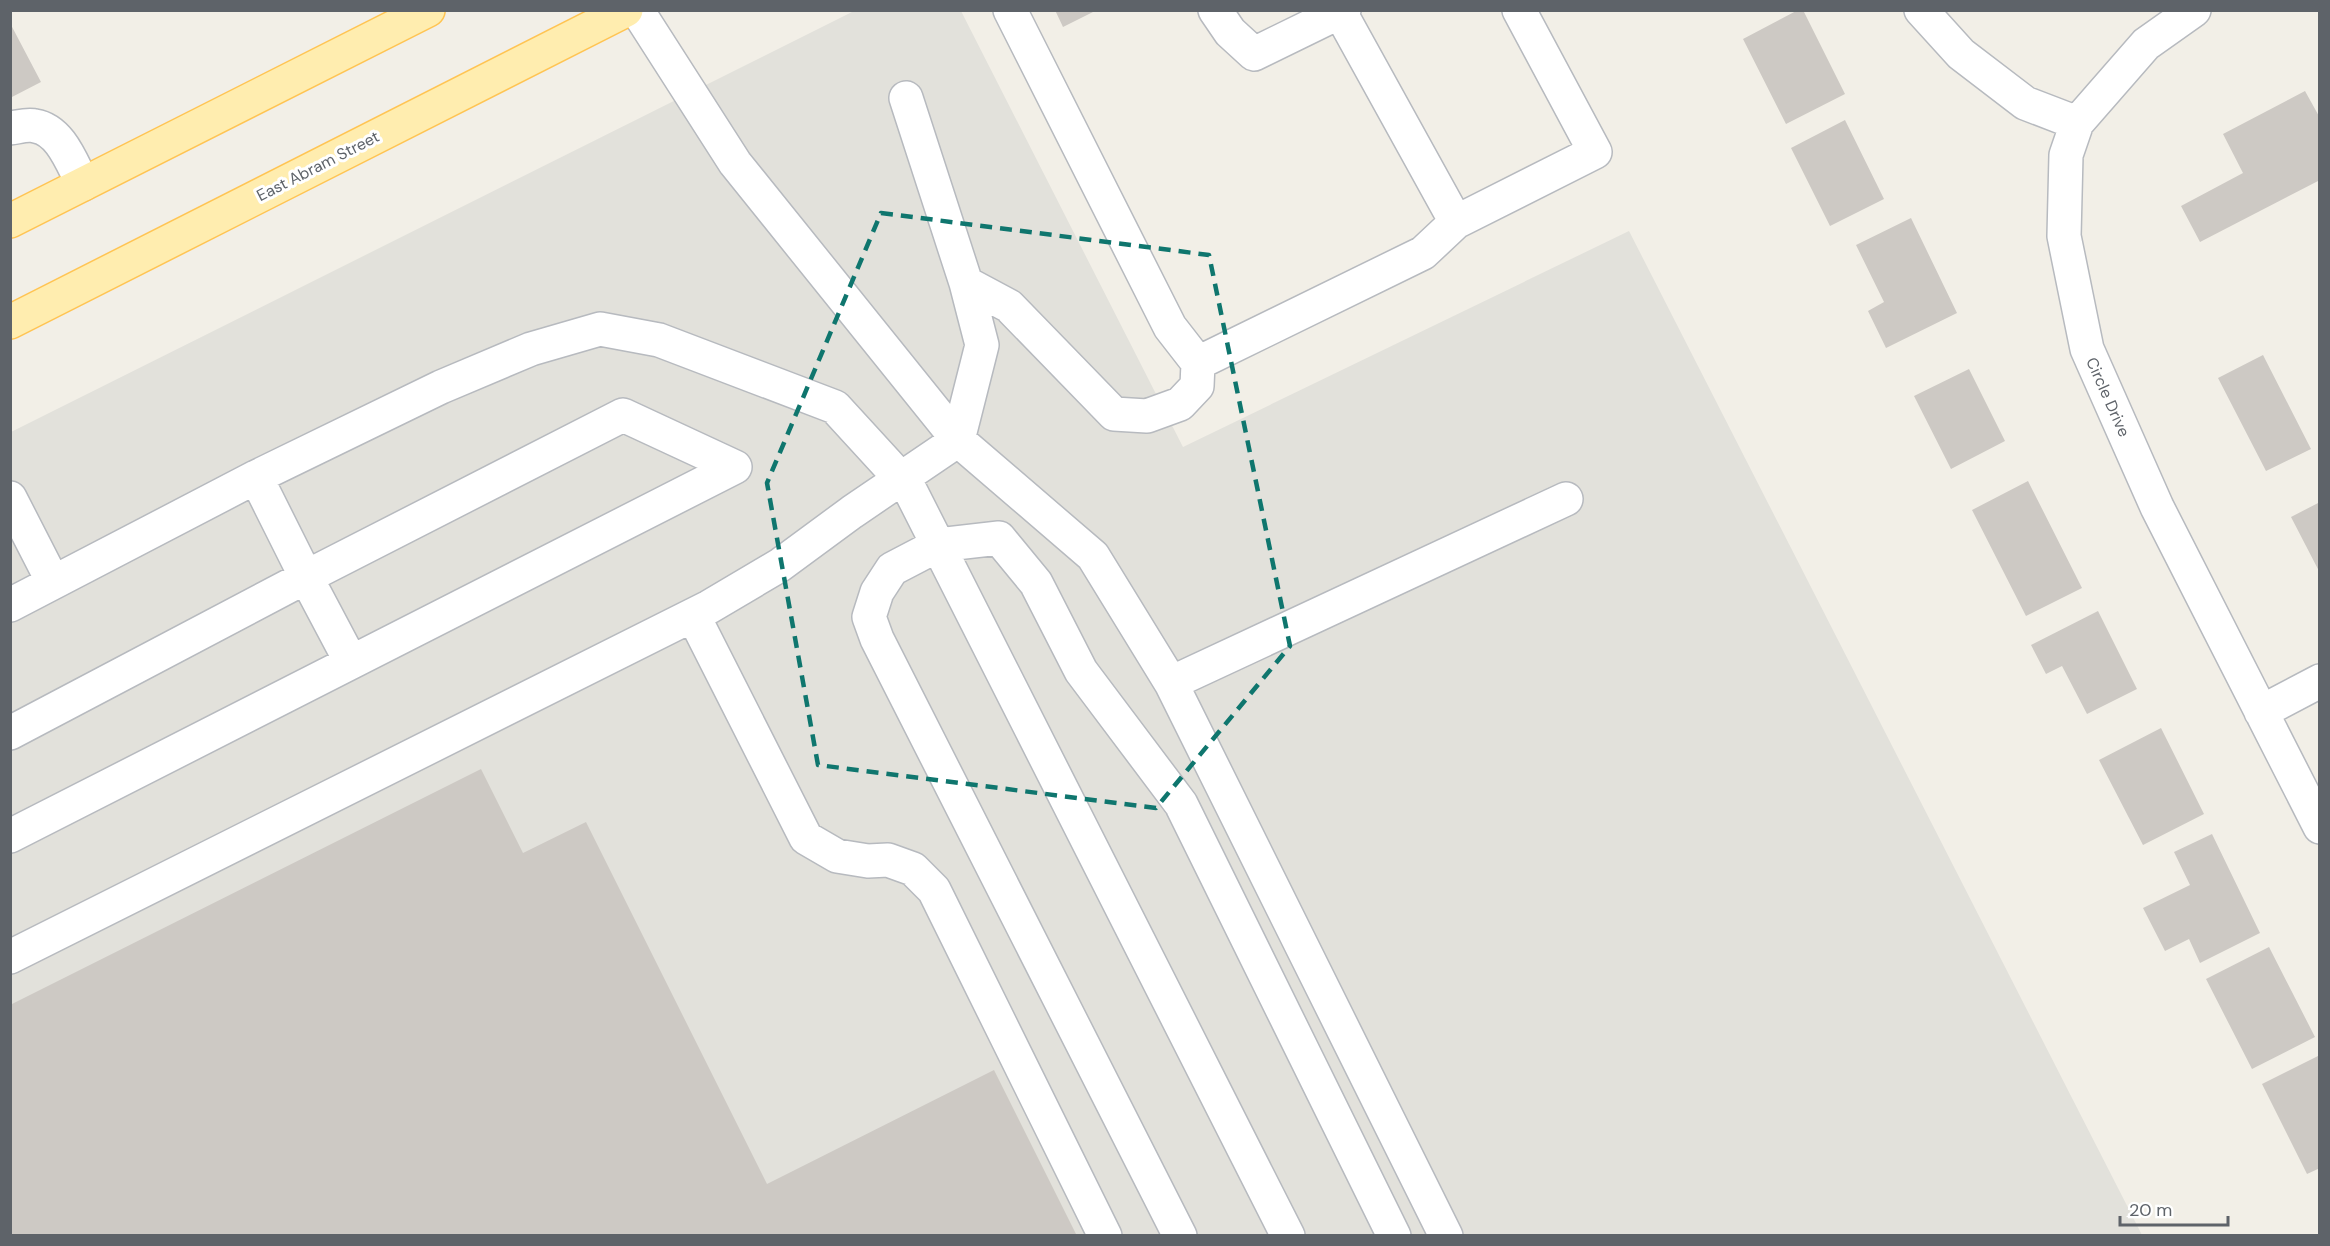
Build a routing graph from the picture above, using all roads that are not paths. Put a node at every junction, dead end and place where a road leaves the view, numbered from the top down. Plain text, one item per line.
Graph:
1 (428, 10) edge
2 (626, 10) edge
3 (637, 10) edge
4 (1010, 10) edge
5 (1215, 10) edge
6 (1519, 10) edge
7 (1921, 10) edge
8 (2194, 10) edge
9 (1342, 11) edge
10 (906, 98) dead end
11 (2077, 123) junction
12 (10, 128) edge
13 (83, 184) junction
14 (10, 221) edge
15 (1456, 222) junction
16 (966, 284) junction
17 (10, 322) edge
18 (1197, 363) junction
19 (958, 440) junction
20 (256, 477) junction
21 (902, 478) junction
22 (10, 498) edge
23 (1566, 499) dead end
24 (938, 545) junction
25 (306, 577) junction
26 (53, 582) junction
27 (10, 605) edge
28 (693, 615) junction
29 (351, 662) junction
30 (2319, 681) edge
31 (1172, 684) junction
32 (2261, 712) junction
33 (10, 733) edge
34 (2319, 826) edge
35 (10, 836) edge
36 (10, 957) edge
37 (1105, 1236) edge
38 (1179, 1236) edge
39 (1288, 1236) edge
40 (1394, 1236) edge
41 (1446, 1236) edge

1 - 13 main road
2 - 17 main road, East Abram Street
3 - 19 street
4 - 18 street
5 - 9 street
6 - 15 street
7 - 11 street
8 - 11 street
9 - 15 street
10 - 16 street
11 - 32 street, Circle Drive
12 - 13 street
13 - 14 main road
15 - 18 street
16 - 18 street
16 - 19 street
19 - 21 street
19 - 31 street
20 - 21 street
20 - 25 street
20 - 26 street
21 - 24 street
21 - 28 street
22 - 26 street
23 - 31 street
24 - 38 street
24 - 39 street
24 - 40 street
25 - 29 street
25 - 29 street
25 - 33 street
26 - 27 street
28 - 36 street
28 - 37 street
29 - 35 street
30 - 32 street
31 - 41 street
32 - 34 street, Circle Drive

